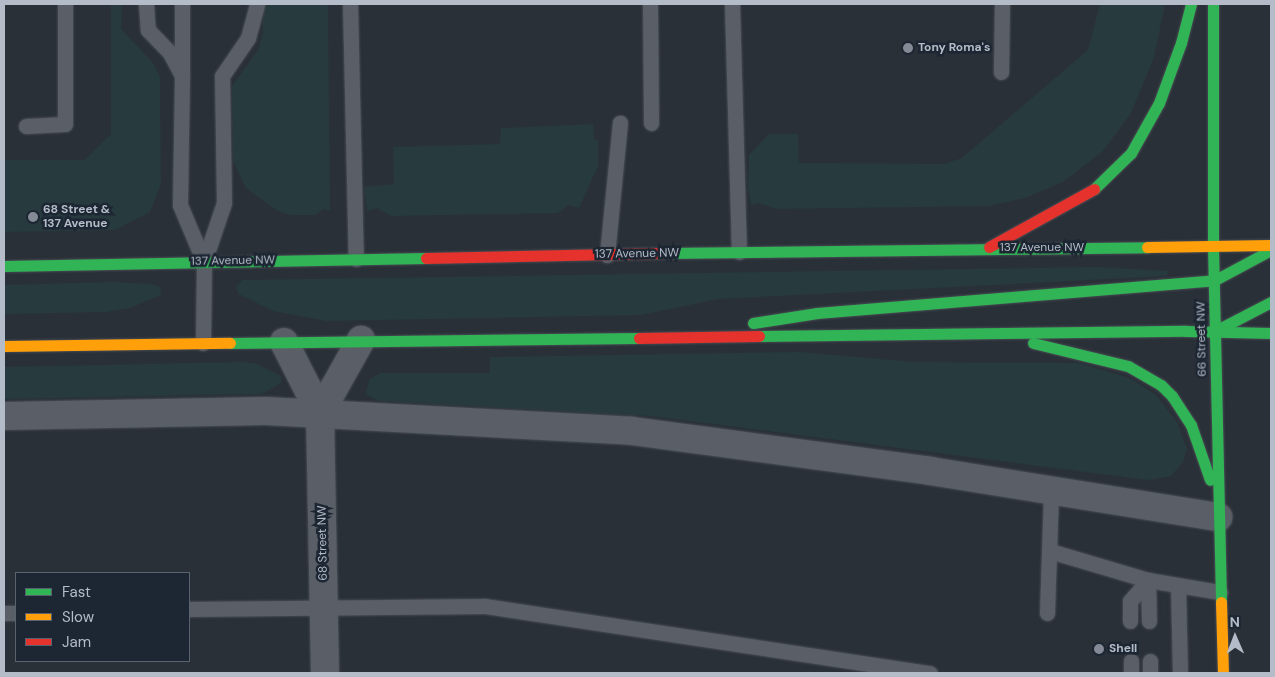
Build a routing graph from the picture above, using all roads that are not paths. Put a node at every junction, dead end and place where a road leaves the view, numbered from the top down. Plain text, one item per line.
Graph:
1 (65, 4) edge
2 (146, 4) edge
3 (182, 4) edge
4 (257, 4) edge
5 (350, 4) edge
6 (650, 4) edge
7 (732, 4) edge
8 (1002, 4) edge
9 (1190, 4) edge
10 (1214, 4) edge
11 (1001, 72) dead end
12 (182, 76) junction
13 (620, 123) dead end
14 (651, 123) dead end
15 (26, 126) dead end
16 (1271, 246) edge
17 (1213, 247) junction
18 (985, 248) junction
19 (1271, 250) edge
20 (739, 252) junction
21 (607, 254) junction
22 (356, 259) junction
23 (204, 262) junction
24 (4, 266) edge
25 (1214, 280) junction
26 (1271, 302) edge
27 (1216, 331) junction
28 (1271, 333) edge
29 (992, 334) junction
30 (663, 338) junction
31 (361, 340) junction
32 (284, 342) junction
33 (202, 343) junction
34 (4, 346) edge
35 (320, 413) junction
36 (4, 416) edge
37 (1051, 490) junction
38 (1217, 508) junction
39 (1050, 551) junction
40 (1148, 580) junction
41 (1178, 586) junction
42 (1220, 592) junction
43 (324, 606) junction
44 (190, 609) edge
45 (1047, 613) dead end
46 (1130, 621) dead end
47 (1149, 621) dead end
48 (326, 673) edge
49 (930, 673) edge
50 (1180, 673) edge
51 (1222, 673) edge

1 - 15 lane
2 - 12 lane
3 - 12 lane
4 - 23 lane
5 - 22 lane
6 - 14 lane
7 - 20 lane
8 - 11 lane
9 - 18 main road
10 - 17 main road, 66 Street NW
12 - 23 lane
13 - 21 lane
16 - 17 main road, 137 Avenue NW
17 - 18 main road, 137 Avenue NW
17 - 25 main road, 66 Street NW
18 - 20 main road, 137 Avenue NW
19 - 25 main road
20 - 21 main road, 137 Avenue NW
21 - 22 main road, 137 Avenue NW
22 - 23 main road, 137 Avenue NW
23 - 24 main road, 137 Avenue NW
23 - 33 lane
25 - 27 main road, 66 Street NW
25 - 30 main road
26 - 27 main road
27 - 28 main road
27 - 29 main road
27 - 38 main road, 66 Street NW
29 - 30 main road
29 - 38 main road
30 - 31 main road
31 - 32 main road
31 - 35 street
32 - 33 main road
32 - 35 street, 68 Street NW
33 - 34 main road
35 - 36 street
35 - 37 street
35 - 43 street, 68 Street NW
37 - 38 street
37 - 39 lane
38 - 42 main road, 66 Street NW
39 - 40 lane
39 - 45 lane
40 - 41 lane
40 - 46 lane
40 - 47 lane
41 - 42 lane
41 - 50 lane
42 - 51 main road, 66 Street NW
43 - 44 lane
43 - 48 street, 68 Street NW
43 - 49 lane

